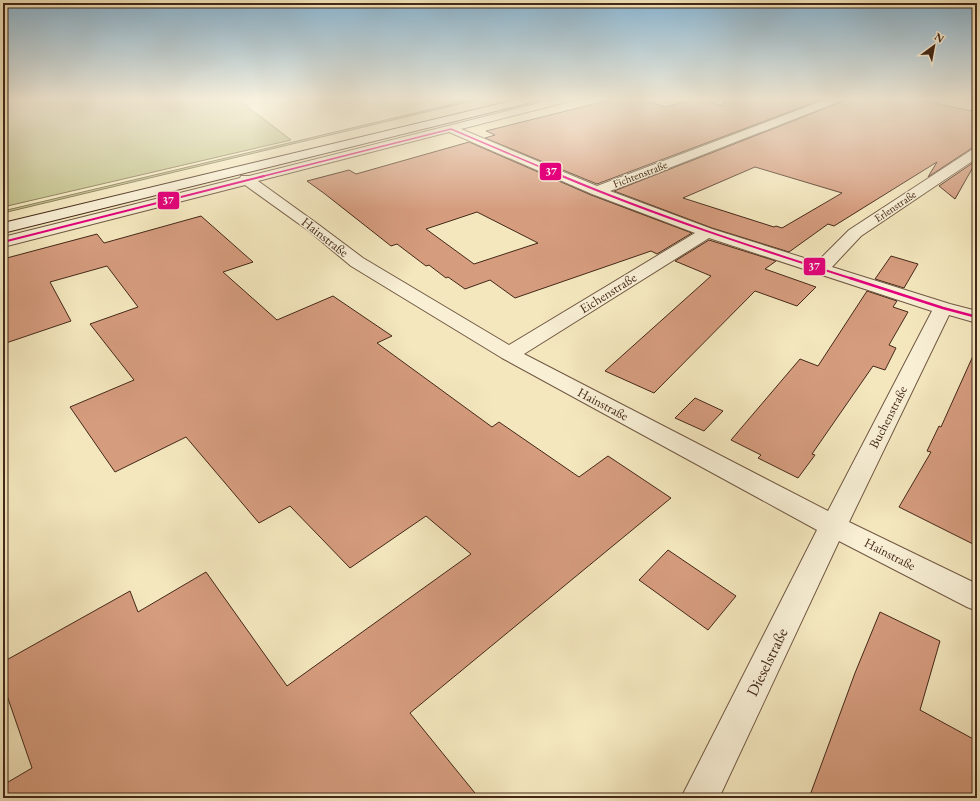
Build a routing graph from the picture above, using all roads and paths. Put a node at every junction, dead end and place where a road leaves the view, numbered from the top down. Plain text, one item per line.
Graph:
1 (342, 135) edge
2 (383, 135) edge
3 (421, 135) edge
4 (468, 135) edge
5 (742, 135) edge
6 (977, 152) edge
7 (246, 179) junction
8 (597, 191) junction
9 (3, 217) edge
10 (3, 228) edge
11 (707, 232) junction
12 (3, 242) edge
13 (820, 268) junction
14 (943, 308) junction
15 (977, 317) edge
16 (510, 354) junction
17 (833, 526) junction
18 (977, 598) edge
19 (700, 798) edge

1 - 9 street
2 - 10 street
3 - 7 street
4 - 8 street
5 - 8 street, Fichtenstraße
6 - 13 street, Erlenstraße
7 - 12 street
7 - 16 street, Hainstraße
8 - 11 street
11 - 13 street
11 - 16 street, Eichenstraße
13 - 14 street
14 - 15 street
14 - 17 street, Buchenstraße
16 - 17 street, Hainstraße
17 - 18 street, Hainstraße
17 - 19 street, Dieselstraße

